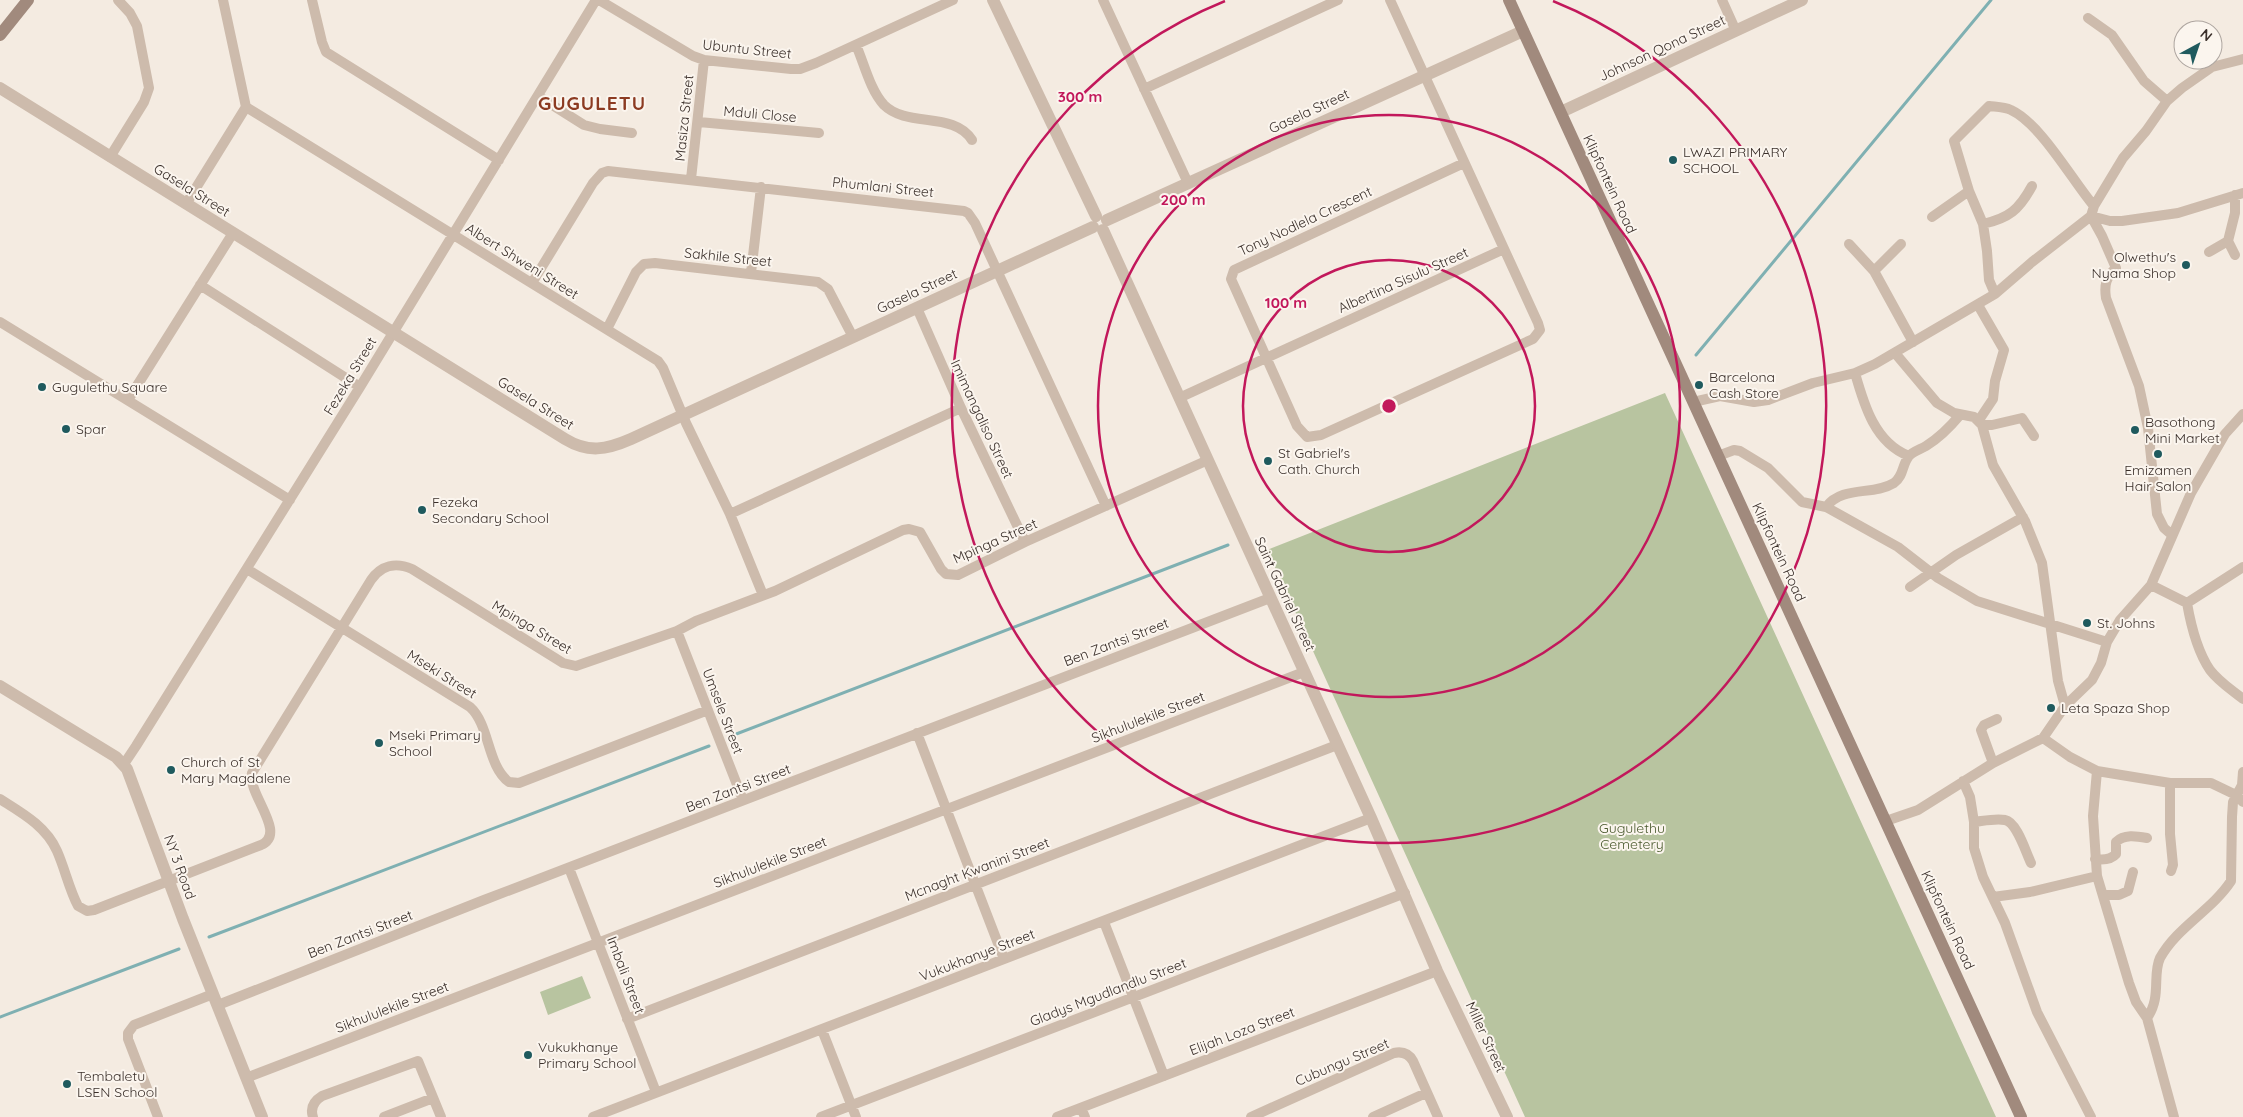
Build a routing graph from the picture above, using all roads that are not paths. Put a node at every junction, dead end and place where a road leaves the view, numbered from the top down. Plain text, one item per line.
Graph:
1 (28, 0) edge
2 (118, 0) edge
3 (223, 0) edge
4 (312, 0) edge
5 (598, 0) edge
6 (953, 0) edge
7 (993, 0) edge
8 (1103, 0) edge
9 (1338, 0) edge
10 (1390, 0) edge
11 (1509, 0) edge
12 (1722, 0) edge
13 (1802, 0) edge
14 (2088, 18) dead end
15 (1523, 30) junction
16 (1736, 31) junction
17 (0, 35) edge
18 (856, 45) junction
19 (2243, 59) edge
20 (704, 60) junction
21 (1424, 75) junction
22 (0, 88) edge
23 (1144, 89) junction
24 (538, 96) junction
25 (2167, 101) junction
26 (246, 107) junction
27 (1561, 112) junction
28 (699, 122) junction
29 (632, 133) dead end
30 (819, 133) dead end
31 (972, 140) dead end
32 (110, 157) junction
33 (498, 160) junction
34 (1464, 163) junction
35 (691, 180) junction
36 (1188, 183) junction
37 (2032, 186) dead end
38 (761, 187) junction
39 (1968, 191) junction
40 (2239, 194) edge
41 (186, 204) junction
42 (2092, 211) junction
43 (1932, 217) dead end
44 (1100, 224) junction
45 (1983, 224) junction
46 (233, 233) junction
47 (452, 234) junction
48 (2228, 241) junction
49 (1849, 244) dead end
50 (1901, 244) dead end
51 (1504, 249) junction
52 (2209, 252) dead end
53 (2235, 255) dead end
54 (998, 270) junction
55 (1874, 271) junction
56 (751, 273) junction
57 (532, 283) junction
58 (200, 286) junction
59 (1995, 294) junction
60 (1978, 305) junction
61 (916, 308) junction
62 (0, 322) edge
63 (607, 329) junction
64 (393, 331) junction
65 (854, 337) junction
66 (1913, 342) junction
67 (1895, 353) junction
68 (1267, 357) junction
69 (1855, 373) junction
70 (360, 387) junction
71 (1179, 398) junction
72 (128, 400) junction
73 (1693, 402) junction
74 (961, 408) junction
75 (2243, 414) edge
76 (684, 415) junction
77 (1960, 415) junction
78 (1980, 423) junction
79 (2034, 436) dead end
80 (1718, 456) junction
81 (1908, 456) junction
82 (1208, 460) junction
83 (290, 500) junction
84 (1106, 506) junction
85 (1826, 507) junction
86 (730, 514) junction
87 (2023, 517) junction
88 (2172, 535) junction
89 (1025, 542) junction
90 (2243, 567) edge
91 (247, 569) junction
92 (1931, 573) junction
93 (2151, 585) junction
94 (1910, 587) dead end
95 (763, 596) junction
96 (1270, 598) junction
97 (2187, 603) junction
98 (2050, 626) junction
99 (341, 627) junction
100 (677, 631) junction
101 (2107, 642) junction
102 (1304, 672) junction
103 (0, 686) edge
104 (2243, 699) edge
105 (2065, 706) junction
106 (708, 710) junction
107 (1997, 719) dead end
108 (917, 733) junction
109 (2043, 738) junction
110 (1337, 744) junction
111 (1993, 763) junction
112 (124, 764) junction
113 (2097, 771) junction
114 (2243, 772) edge
115 (1963, 781) junction
116 (2170, 783) junction
117 (2242, 785) edge
118 (0, 799) edge
119 (2239, 799) edge
120 (743, 800) junction
121 (946, 809) junction
122 (1371, 818) junction
123 (1886, 821) junction
124 (1974, 822) junction
125 (2147, 838) dead end
126 (2095, 859) junction
127 (2031, 863) dead end
128 (569, 868) junction
129 (2171, 871) dead end
130 (2133, 872) dead end
131 (2097, 876) junction
132 (168, 881) junction
133 (976, 884) junction
134 (1405, 893) junction
135 (2102, 895) junction
136 (1993, 897) junction
137 (1104, 922) junction
138 (599, 943) junction
139 (1004, 959) junction
140 (1437, 971) junction
141 (1133, 997) junction
142 (215, 1000) junction
143 (2147, 1018) junction
144 (627, 1019) junction
145 (822, 1030) junction
146 (1164, 1076) junction
147 (246, 1078) junction
148 (656, 1092) junction
149 (1426, 1093) junction
150 (432, 1098) junction
151 (851, 1106) junction
152 (1083, 1112) edge
153 (158, 1117) edge
154 (262, 1117) edge
155 (313, 1117) edge
156 (384, 1117) edge
157 (441, 1117) edge
158 (593, 1117) edge
159 (822, 1117) edge
160 (856, 1117) edge
161 (1057, 1117) edge
162 (1251, 1117) edge
163 (1373, 1117) edge
164 (1438, 1117) edge
165 (1507, 1117) edge
166 (2021, 1117) edge
167 (2091, 1117) edge
168 (2174, 1117) edge

1 - 17 main road
2 - 32 street
3 - 26 street
4 - 33 street
5 - 20 street, Ubuntu Street
5 - 24 street, Fezeka Street
6 - 18 street, Ubuntu Street
7 - 44 street, Saint Gabriel Street
8 - 23 street
9 - 23 street
10 - 21 street
11 - 15 main road, Klipfontein Road
12 - 16 street
13 - 16 street, Johnson Qona Street
14 - 25 street
15 - 21 street, Gasela Street
15 - 27 main road, Klipfontein Road
16 - 27 street, Johnson Qona Street
18 - 20 street, Ubuntu Street
18 - 31 street
19 - 25 street
20 - 28 street, Masiza Street
21 - 34 street
21 - 36 street, Gasela Street
22 - 32 street, Gasela Street
23 - 36 street
24 - 29 street
24 - 33 street, Fezeka Street
25 - 42 street
26 - 41 street
26 - 47 street, Albert Shweni Street
27 - 73 main road, Klipfontein Road
28 - 30 street, Mduli Close
28 - 35 street, Masiza Street
32 - 41 street, Gasela Street
33 - 47 street, Fezeka Street
34 - 51 street
34 - 68 street, Tony Nodlela Crescent
35 - 38 street, Phumlani Street
35 - 57 street, Phumlani Street
36 - 44 street, Gasela Street
37 - 45 street
38 - 54 street, Phumlani Street
38 - 56 street
39 - 42 street
39 - 43 street
39 - 45 street
40 - 42 street
40 - 48 street
41 - 46 street, Gasela Street
42 - 59 street
42 - 88 street
44 - 54 street, Gasela Street
44 - 71 street, Saint Gabriel Street
45 - 59 street
46 - 58 street
46 - 64 street, Gasela Street
47 - 57 street, Albert Shweni Street
47 - 64 street, Fezeka Street
48 - 52 street
48 - 53 street
49 - 55 street
50 - 55 street
51 - 68 street, Albertina Sisulu Street
51 - 68 street, Tony Nodlela Crescent
54 - 61 street, Gasela Street
54 - 84 street, Phumlani Street
55 - 66 street
56 - 63 street, Sakhile Street
56 - 65 street, Sakhile Street
57 - 63 street, Albert Shweni Street
58 - 70 street
58 - 72 street
59 - 60 street
60 - 66 street
60 - 78 street
61 - 65 street, Gasela Street
61 - 74 street, Imimangaliso Street
62 - 72 street
63 - 76 street, Albert Shweni Street
64 - 70 street, Fezeka Street
64 - 76 street, Gasela Street
65 - 76 street, Gasela Street
66 - 67 street
67 - 69 street
67 - 77 street
68 - 71 street, Albertina Sisulu Street
69 - 73 street
69 - 81 street
70 - 83 street, Fezeka Street
71 - 82 street, Saint Gabriel Street
72 - 83 street
73 - 80 main road, Klipfontein Road
74 - 86 street
74 - 89 street, Imimangaliso Street
75 - 88 street
76 - 86 street, Albert Shweni Street
77 - 78 street
77 - 81 street
78 - 79 street
78 - 87 street
80 - 85 street
80 - 123 main road, Klipfontein Road
81 - 85 street
82 - 84 street, Mpinga Street
82 - 96 street, Saint Gabriel Street
83 - 91 street, Fezeka Street
84 - 89 street, Mpinga Street
85 - 92 street
86 - 95 street, Albert Shweni Street
87 - 92 street
87 - 98 street
88 - 93 street
89 - 95 street, Mpinga Street
90 - 97 street
91 - 99 street, Mseki Street
91 - 112 street, Fezeka Street
92 - 94 street
92 - 98 street
93 - 97 street
93 - 101 street
95 - 100 street, Mpinga Street
96 - 102 street, Saint Gabriel Street
96 - 108 street, Ben Zantsi Street
97 - 104 street
98 - 101 street
98 - 105 street
99 - 100 street, Mpinga Street
99 - 106 street, Mseki Street
99 - 132 street, Mpinga Street
100 - 106 street, Umsele Street
101 - 105 street
102 - 110 street, Saint Gabriel Street
102 - 121 street, Sikhululekile Street
103 - 112 street
105 - 109 street
106 - 120 street, Umsele Street
107 - 111 street
108 - 120 street, Ben Zantsi Street
108 - 121 street
109 - 111 street
109 - 113 street
110 - 122 street, Saint Gabriel Street
110 - 133 street, Mcnaght Kwanini Street
111 - 115 street
112 - 132 street, NY 3 Road
113 - 116 street
113 - 126 street
114 - 117 street
115 - 123 street
115 - 124 street
116 - 119 street
116 - 129 street
117 - 119 street
118 - 132 street, Mpinga Street
119 - 143 street
120 - 128 street, Ben Zantsi Street
121 - 133 street
121 - 138 street, Sikhululekile Street
122 - 134 street, Saint Gabriel Street
122 - 137 street, Vukukhanye Street
123 - 166 main road, Klipfontein Road
124 - 127 street
124 - 136 street
125 - 126 street
126 - 131 street
128 - 138 street, Imbali Street
128 - 142 street, Ben Zantsi Street
130 - 135 street
131 - 135 street
131 - 136 street
132 - 142 street, NY 3 Road
133 - 139 street
133 - 144 street, Mcnaght Kwanini Street
134 - 140 street, Saint Gabriel Street
134 - 141 street, Gladys Mgudlandlu Street
135 - 143 street
136 - 167 street
137 - 139 street, Vukukhanye Street
137 - 141 street
138 - 144 street, Imbali Street
138 - 147 street, Sikhululekile Street
139 - 145 street, Vukukhanye Street
140 - 146 street, Elijah Loza Street
140 - 165 street, Miller Street
141 - 146 street
141 - 151 street, Gladys Mgudlandlu Street
142 - 147 street, NY 3 Road
142 - 153 street, Ben Zantsi Street
143 - 168 street
144 - 148 street, Imbali Street
145 - 148 street, Vukukhanye Street
145 - 151 street
146 - 152 street, Elijah Loza Street
147 - 154 street, NY 3 Road
148 - 158 street, Vukukhanye Street
149 - 162 street, Cubungu Street
149 - 163 street
149 - 164 street, Cubungu Street
150 - 155 street
150 - 156 street
150 - 157 street
151 - 159 street, Gladys Mgudlandlu Street
151 - 160 street
152 - 161 street, Elijah Loza Street

